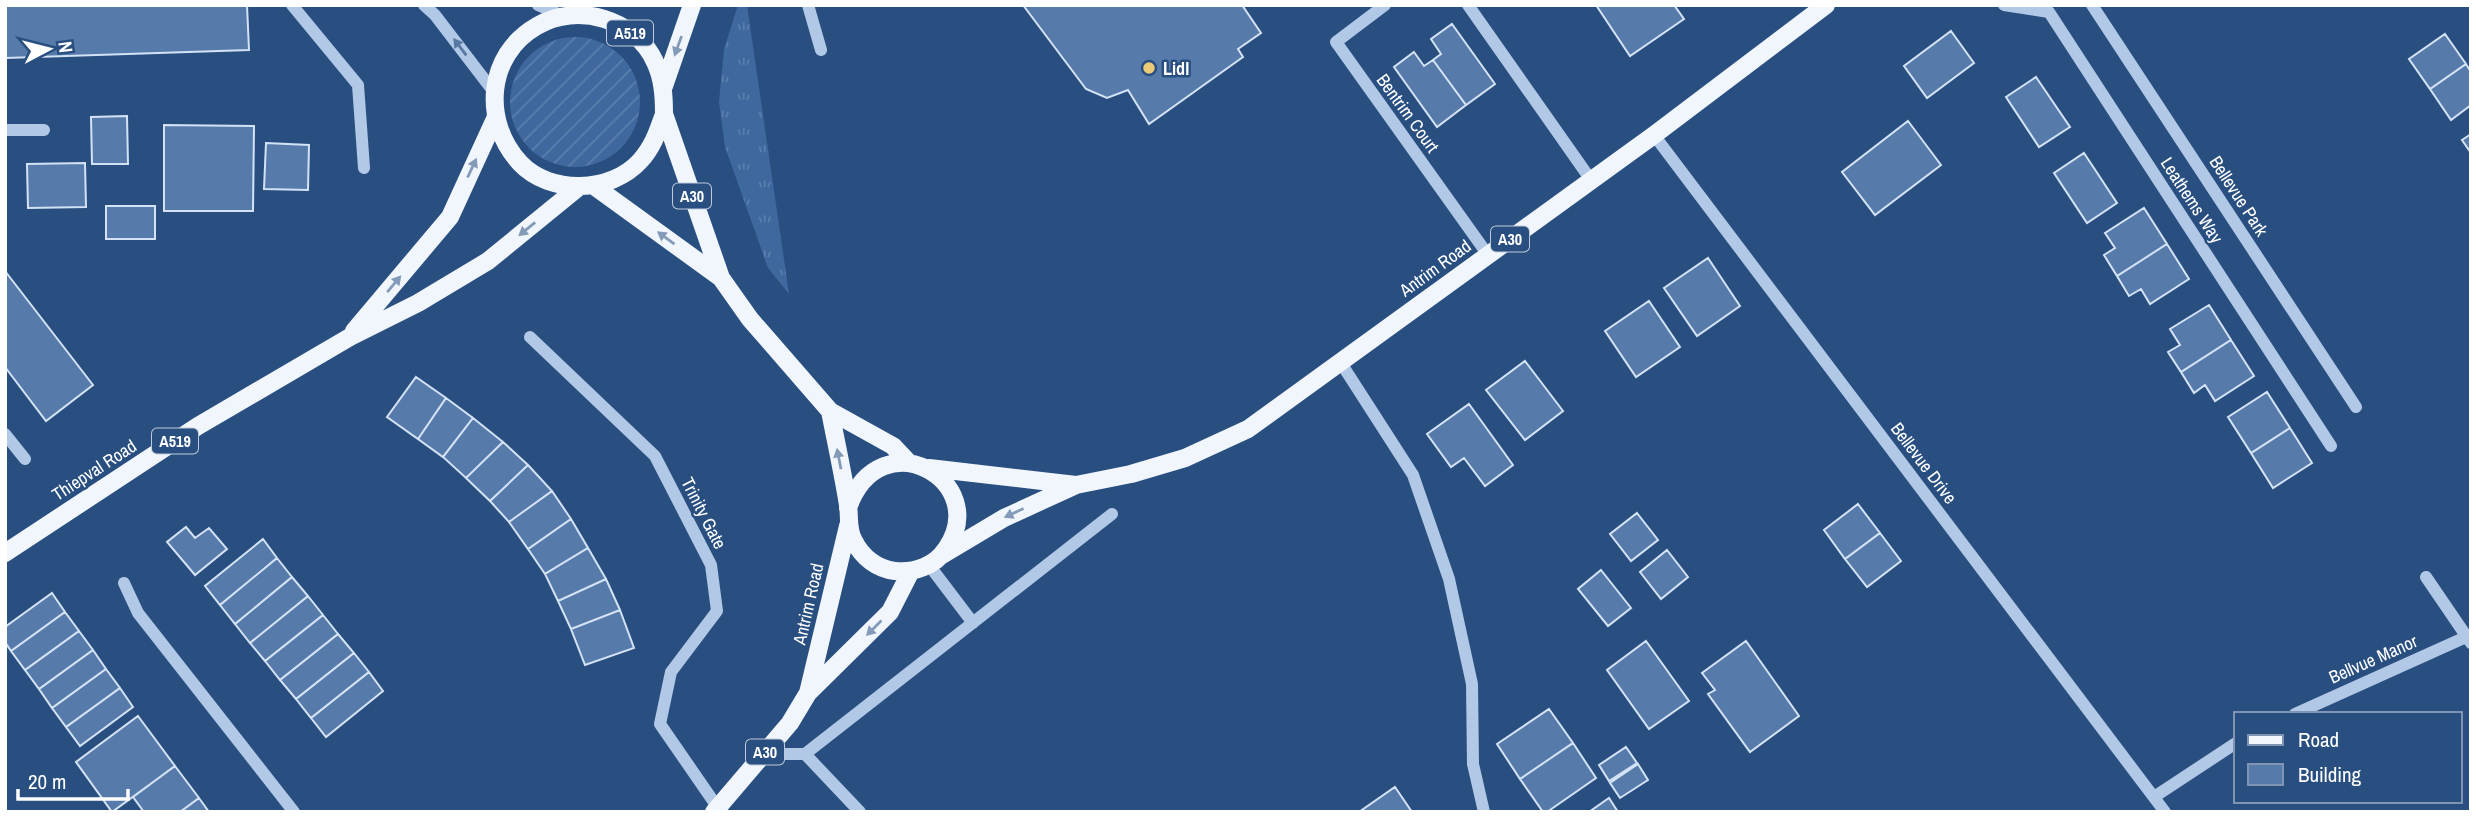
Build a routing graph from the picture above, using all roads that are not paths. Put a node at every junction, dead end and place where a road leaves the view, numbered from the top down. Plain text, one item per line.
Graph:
1 (292, 5) edge
2 (424, 5) edge
3 (538, 5) edge
4 (692, 5) edge
5 (808, 5) edge
6 (1385, 5) edge
7 (1468, 5) edge
8 (1826, 5) edge
9 (2004, 5) edge
10 (2092, 5) edge
11 (572, 12) edge
12 (821, 50) dead end
13 (663, 86) junction
14 (494, 92) junction
15 (664, 114) junction
16 (495, 119) junction
17 (5, 130) edge
18 (44, 130) dead end
19 (1654, 135) junction
20 (364, 168) dead end
21 (1591, 180) junction
22 (587, 186) junction
23 (1488, 255) junction
24 (721, 278) junction
25 (350, 337) junction
26 (530, 337) dead end
27 (1341, 363) junction
28 (2356, 407) dead end
29 (830, 411) junction
30 (5, 434) edge
31 (2331, 446) dead end
32 (25, 459) dead end
33 (918, 465) junction
34 (1076, 485) junction
35 (1112, 514) dead end
36 (848, 516) junction
37 (5, 553) edge
38 (935, 560) junction
39 (911, 571) junction
40 (2426, 577) dead end
41 (124, 583) dead end
42 (973, 623) junction
43 (2469, 640) edge
44 (808, 693) junction
45 (2300, 712) edge
46 (2234, 744) edge
47 (764, 754) junction
48 (805, 754) junction
49 (2154, 797) junction
50 (716, 810) edge
51 (294, 812) edge
52 (860, 812) edge
53 (1484, 812) edge
54 (2165, 812) edge

1 - 20 street
14 -> 2 street
3 - 11 street
4 -> 13 main road, A519
5 - 12 street
6 - 23 street, Bentrim Court
7 - 21 street
8 - 19 main road, Antrim Road / A30
9 - 31 street, Leathems Way
10 - 28 street, Bellevue Park
11 - 13 main road, A519
11 - 14 main road, A519
13 - 15 main road, A519
14 - 16 main road, A519
15 - 22 main road, A519
15 - 24 main road, A30
16 - 22 main road, A519
25 -> 16 main road, Thiepval Road / A519
17 - 18 street
19 - 21 main road, Antrim Road / A30
19 - 49 street, Bellevue Drive
21 - 23 main road, Antrim Road / A30
24 -> 22 main road, A30
22 -> 25 main road, Thiepval Road / A519
23 - 27 main road, Antrim Road / A30
24 - 29 main road, A30
25 - 37 main road, Thiepval Road / A519
26 - 50 street, Trinity Gate
27 - 34 main road, Antrim Road / A30
27 - 53 street
29 - 33 main road, A30
36 -> 29 main road, A30
30 - 32 street
33 - 34 main road, Antrim Road / A30
33 - 36 main road, A30
33 - 38 main road, A30
34 -> 38 main road, Antrim Road / A30
35 - 42 street
36 - 39 main road, A30
36 - 44 main road, Antrim Road / A30
38 - 39 main road, A30
38 - 42 street
39 -> 44 main road, Antrim Road / A30
40 - 43 street, Bellvue Manor
41 - 51 street
42 - 48 street
43 - 45 street, Bellvue Manor
44 - 47 main road, Antrim Road / A30
46 - 49 street
47 - 48 street
47 - 50 main road, Antrim Road / A30
48 - 52 street
49 - 54 street, Bellevue Drive

